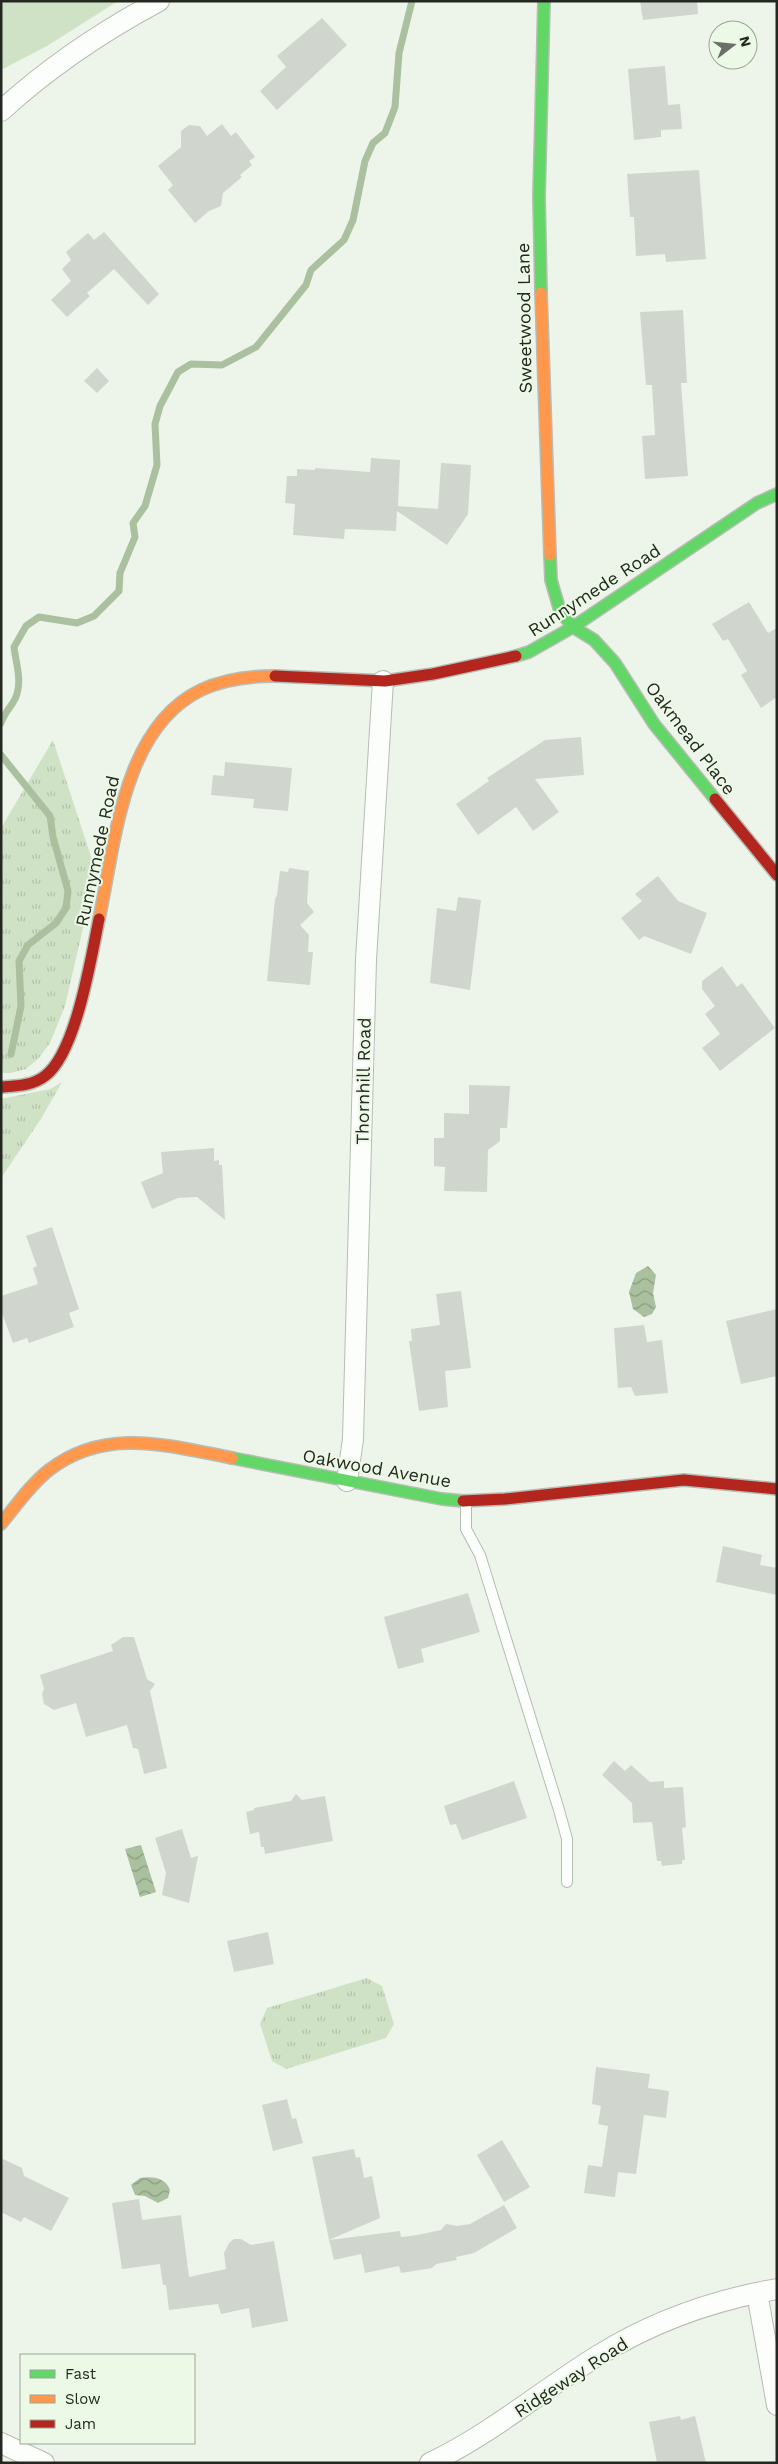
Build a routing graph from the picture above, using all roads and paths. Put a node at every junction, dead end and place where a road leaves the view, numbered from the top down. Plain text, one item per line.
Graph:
1 (159, 1) edge
2 (544, 1) edge
3 (1, 111) edge
4 (777, 494) edge
5 (573, 627) junction
6 (383, 681) junction
7 (777, 875) edge
8 (1, 1087) edge
9 (347, 1482) junction
10 (777, 1489) edge
11 (466, 1501) junction
12 (1, 1524) edge
13 (568, 1882) dead end
14 (767, 2291) edge
15 (777, 2405) edge
16 (1, 2443) edge
17 (44, 2463) edge
18 (430, 2463) edge

1 - 3 street
2 - 5 street, Sweetwood Lane
4 - 5 street, Runnymede Road
5 - 6 street, Runnymede Road
5 - 7 street, Oakmead Place
6 - 8 street, Runnymede Road
6 - 9 street, Thornhill Road
9 - 11 street, Oakwood Avenue
9 - 12 street, Oakwood Avenue
10 - 11 street, Oakwood Avenue
11 - 13 lane
14 - 15 street
14 - 18 street, Ridgeway Road
16 - 17 street

